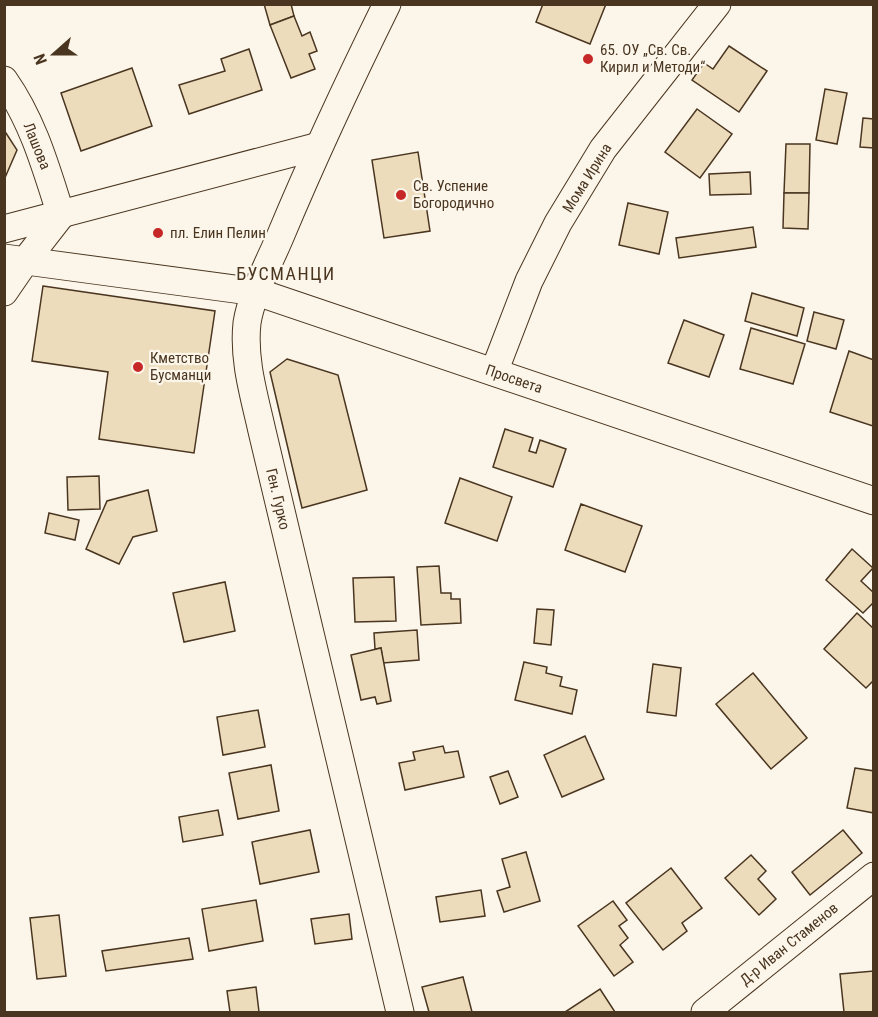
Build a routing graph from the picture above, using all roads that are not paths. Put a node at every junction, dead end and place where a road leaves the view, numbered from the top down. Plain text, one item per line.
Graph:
1 (387, 4) edge
2 (717, 4) edge
3 (4, 80) edge
4 (318, 146) junction
5 (61, 215) junction
6 (4, 229) edge
7 (15, 259) edge
8 (4, 292) edge
9 (257, 292) junction
10 (494, 372) junction
11 (873, 501) edge
12 (873, 876) edge
13 (400, 1012) edge
14 (705, 1012) edge

1 - 4 street, Ген. Гурко
2 - 10 street, Мома Ирина
3 - 5 street, Лашова
4 - 5 street
4 - 9 street, Ген. Гурко
5 - 6 street
5 - 7 street
7 - 8 street
7 - 9 street, Просвета
9 - 10 street, Просвета
9 - 13 street, Ген. Гурко
10 - 11 street, Просвета
12 - 14 street, Д-р Иван Стаменов

